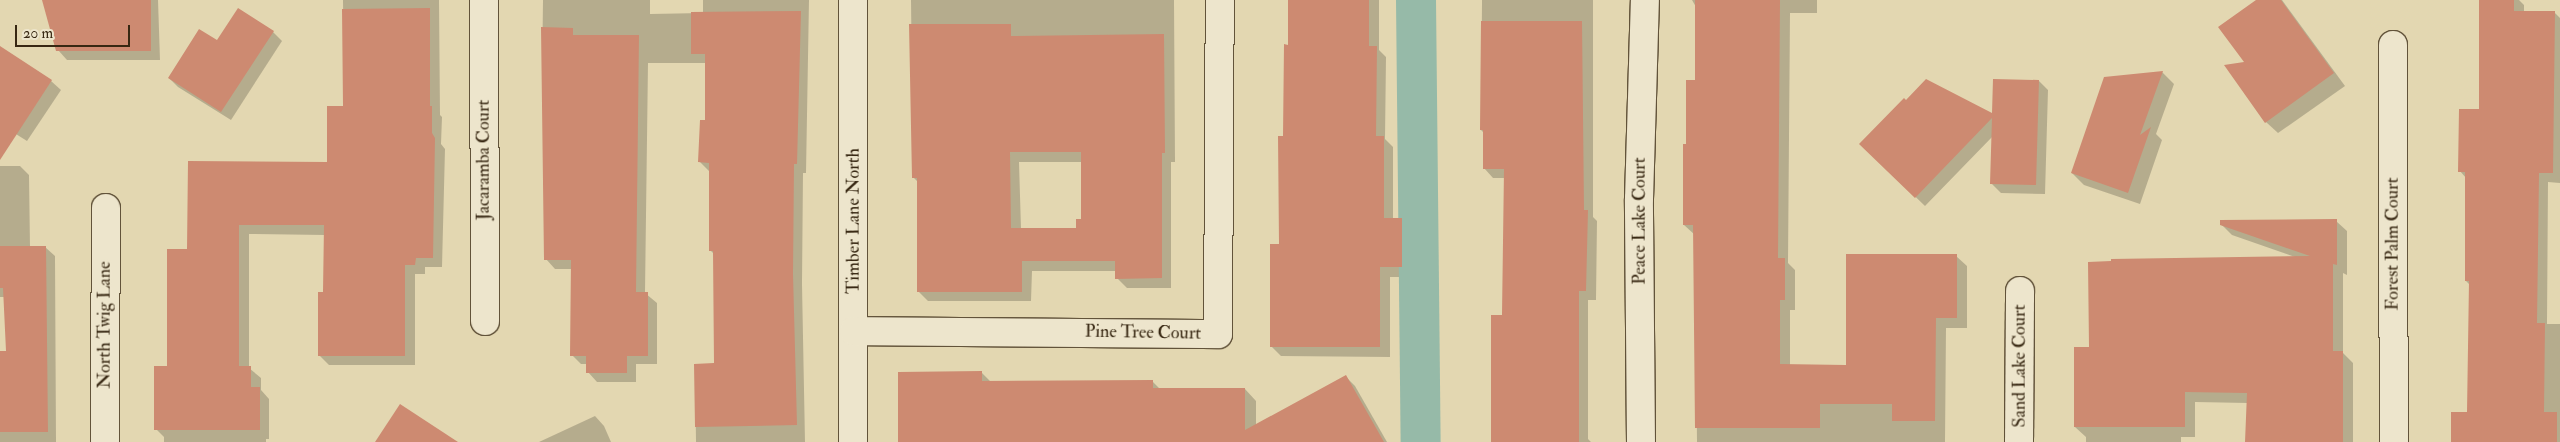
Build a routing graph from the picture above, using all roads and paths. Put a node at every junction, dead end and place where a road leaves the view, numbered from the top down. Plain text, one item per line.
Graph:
1 (484, 0) edge
2 (852, 0) edge
3 (1220, 0) edge
4 (1645, 0) edge
5 (2393, 45) dead end
6 (106, 208) dead end
7 (2020, 291) dead end
8 (485, 321) dead end
9 (854, 330) junction
10 (105, 442) edge
11 (853, 442) edge
12 (1641, 442) edge
13 (2020, 442) edge
14 (2394, 442) edge

1 - 8 street, Jacaramba Court
2 - 9 street, Timber Lane North
3 - 9 street, Pine Tree Court
4 - 12 street, Peace Lake Court
5 - 14 street, Forest Palm Court
6 - 10 street, North Twig Lane
7 - 13 street, Sand Lake Court
9 - 11 street, Timber Lane North

